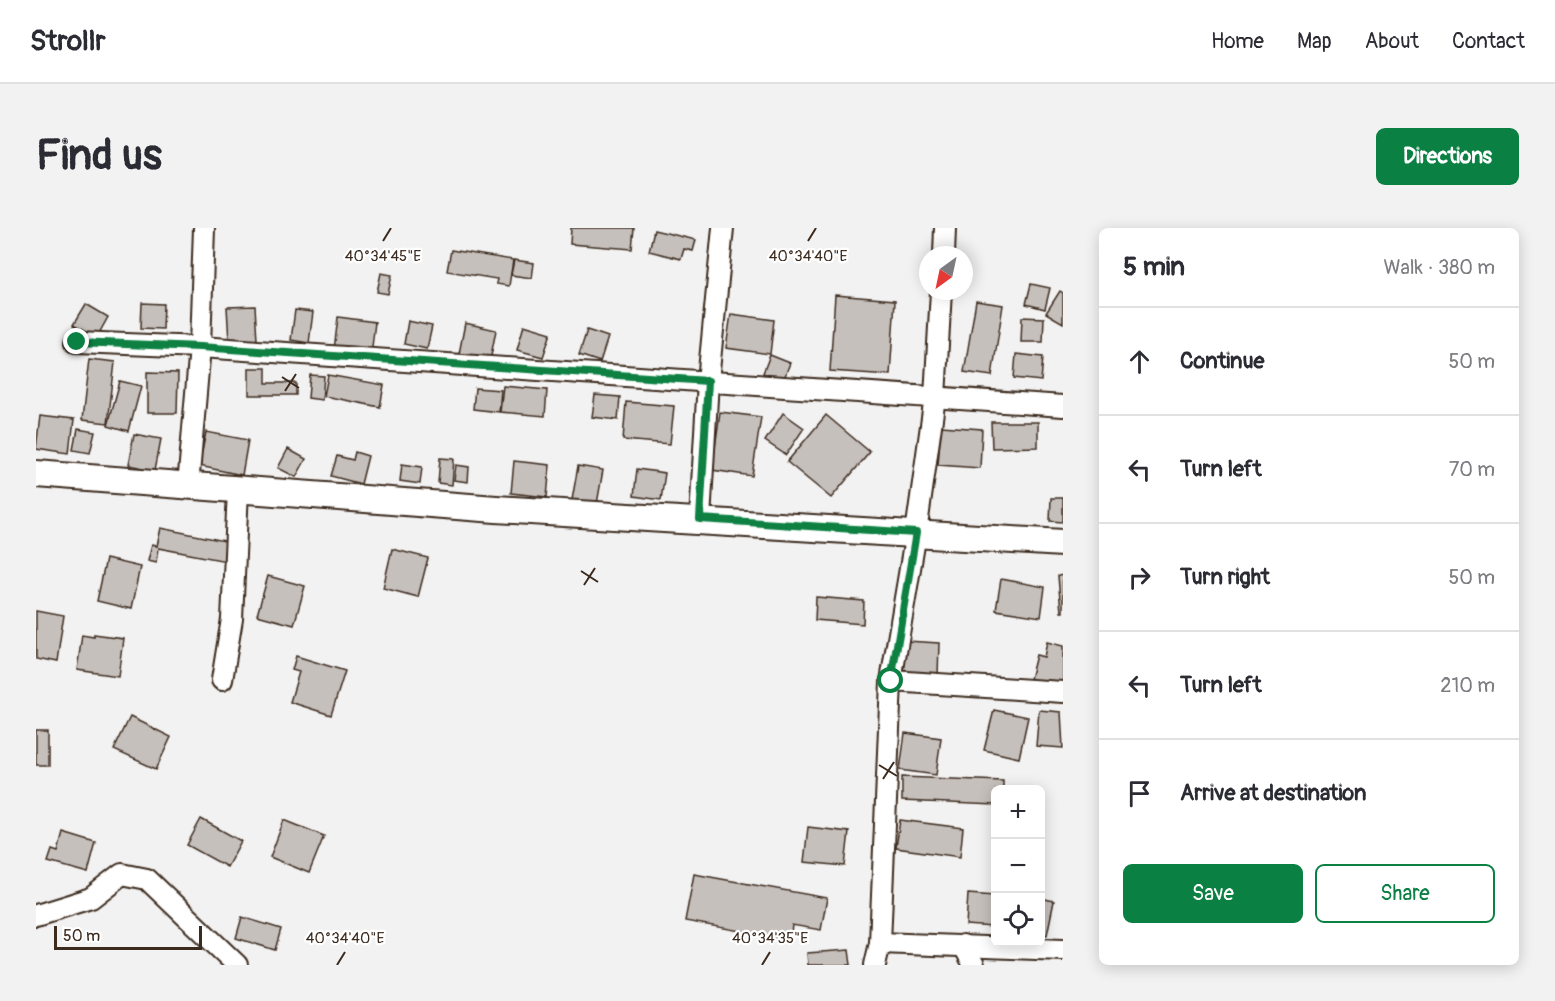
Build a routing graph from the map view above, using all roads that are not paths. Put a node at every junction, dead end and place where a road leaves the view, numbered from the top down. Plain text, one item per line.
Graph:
1 (204, 228) edge
2 (723, 228) edge
3 (945, 228) edge
4 (944, 246) edge
5 (940, 300) edge
6 (77, 342) dead end
7 (200, 347) junction
8 (708, 381) junction
9 (935, 397) junction
10 (1063, 406) edge
11 (36, 474) edge
12 (188, 486) junction
13 (238, 489) junction
14 (700, 519) junction
15 (916, 533) junction
16 (1063, 543) edge
17 (222, 680) dead end
18 (891, 681) junction
19 (1063, 692) edge
20 (36, 915) edge
21 (880, 943) junction
22 (963, 945) junction
23 (1063, 950) edge
24 (237, 965) edge
25 (875, 965) edge
26 (974, 965) edge

1 - 7 street
2 - 8 street
3 - 4 street
5 - 9 street
6 - 7 street
7 - 8 street
7 - 12 street
8 - 9 street
8 - 14 street
9 - 10 street
9 - 15 street
11 - 12 street
12 - 13 street
13 - 14 street
13 - 17 street
14 - 15 street
15 - 16 street
15 - 18 street
18 - 19 street
18 - 21 street
20 - 24 street
21 - 22 street
21 - 25 street
22 - 23 street
22 - 26 street

